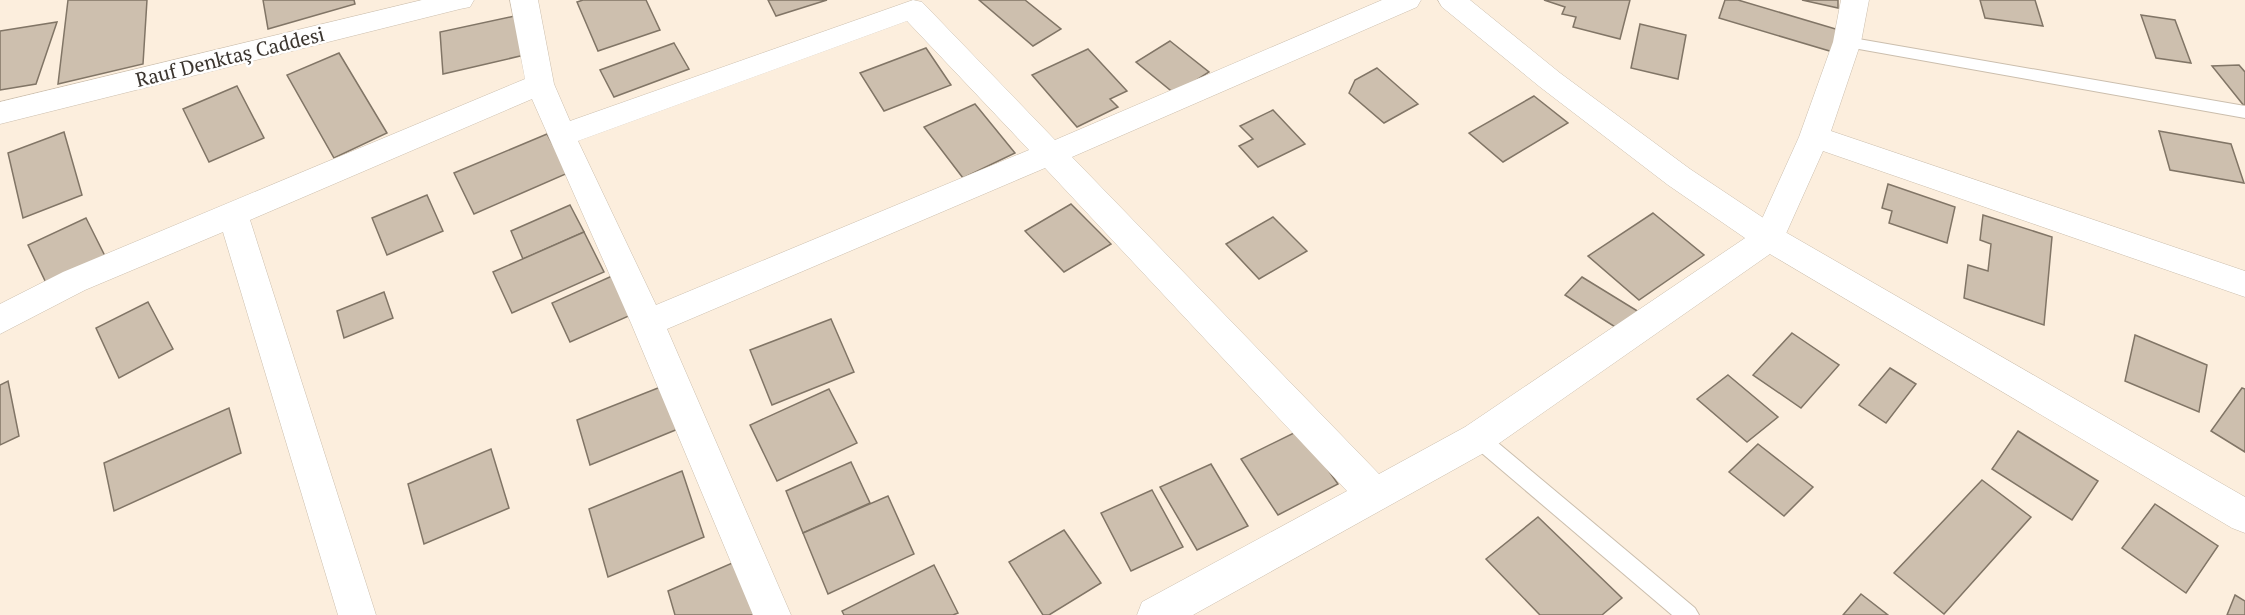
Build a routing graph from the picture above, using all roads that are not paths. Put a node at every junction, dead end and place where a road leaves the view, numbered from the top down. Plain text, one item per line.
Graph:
1 (460, 0) edge
2 (524, 0) edge
3 (1407, 0) edge
4 (1452, 0) edge
5 (1855, 0) edge
6 (1847, 42) junction
7 (540, 84) junction
8 (2245, 112) edge
9 (0, 113) edge
10 (561, 136) junction
11 (1814, 136) junction
12 (1050, 154) junction
13 (233, 214) junction
14 (1769, 238) junction
15 (2245, 284) edge
16 (0, 320) edge
17 (648, 323) junction
18 (1479, 438) junction
19 (1373, 493) junction
20 (2245, 516) edge
21 (357, 615) edge
22 (772, 615) edge
23 (1156, 615) edge
24 (1688, 615) edge

1 - 9 street, Rauf Denktaş Caddesi
2 - 7 street
3 - 12 street
4 - 14 street
5 - 6 street
6 - 8 lane
6 - 11 street
7 - 10 street
7 - 13 street
10 - 12 street
10 - 17 street
11 - 14 street
11 - 15 street
12 - 17 street
12 - 19 street
13 - 16 street
13 - 21 street
14 - 18 street
14 - 20 street
17 - 22 street
18 - 19 street
18 - 24 lane
19 - 23 street

